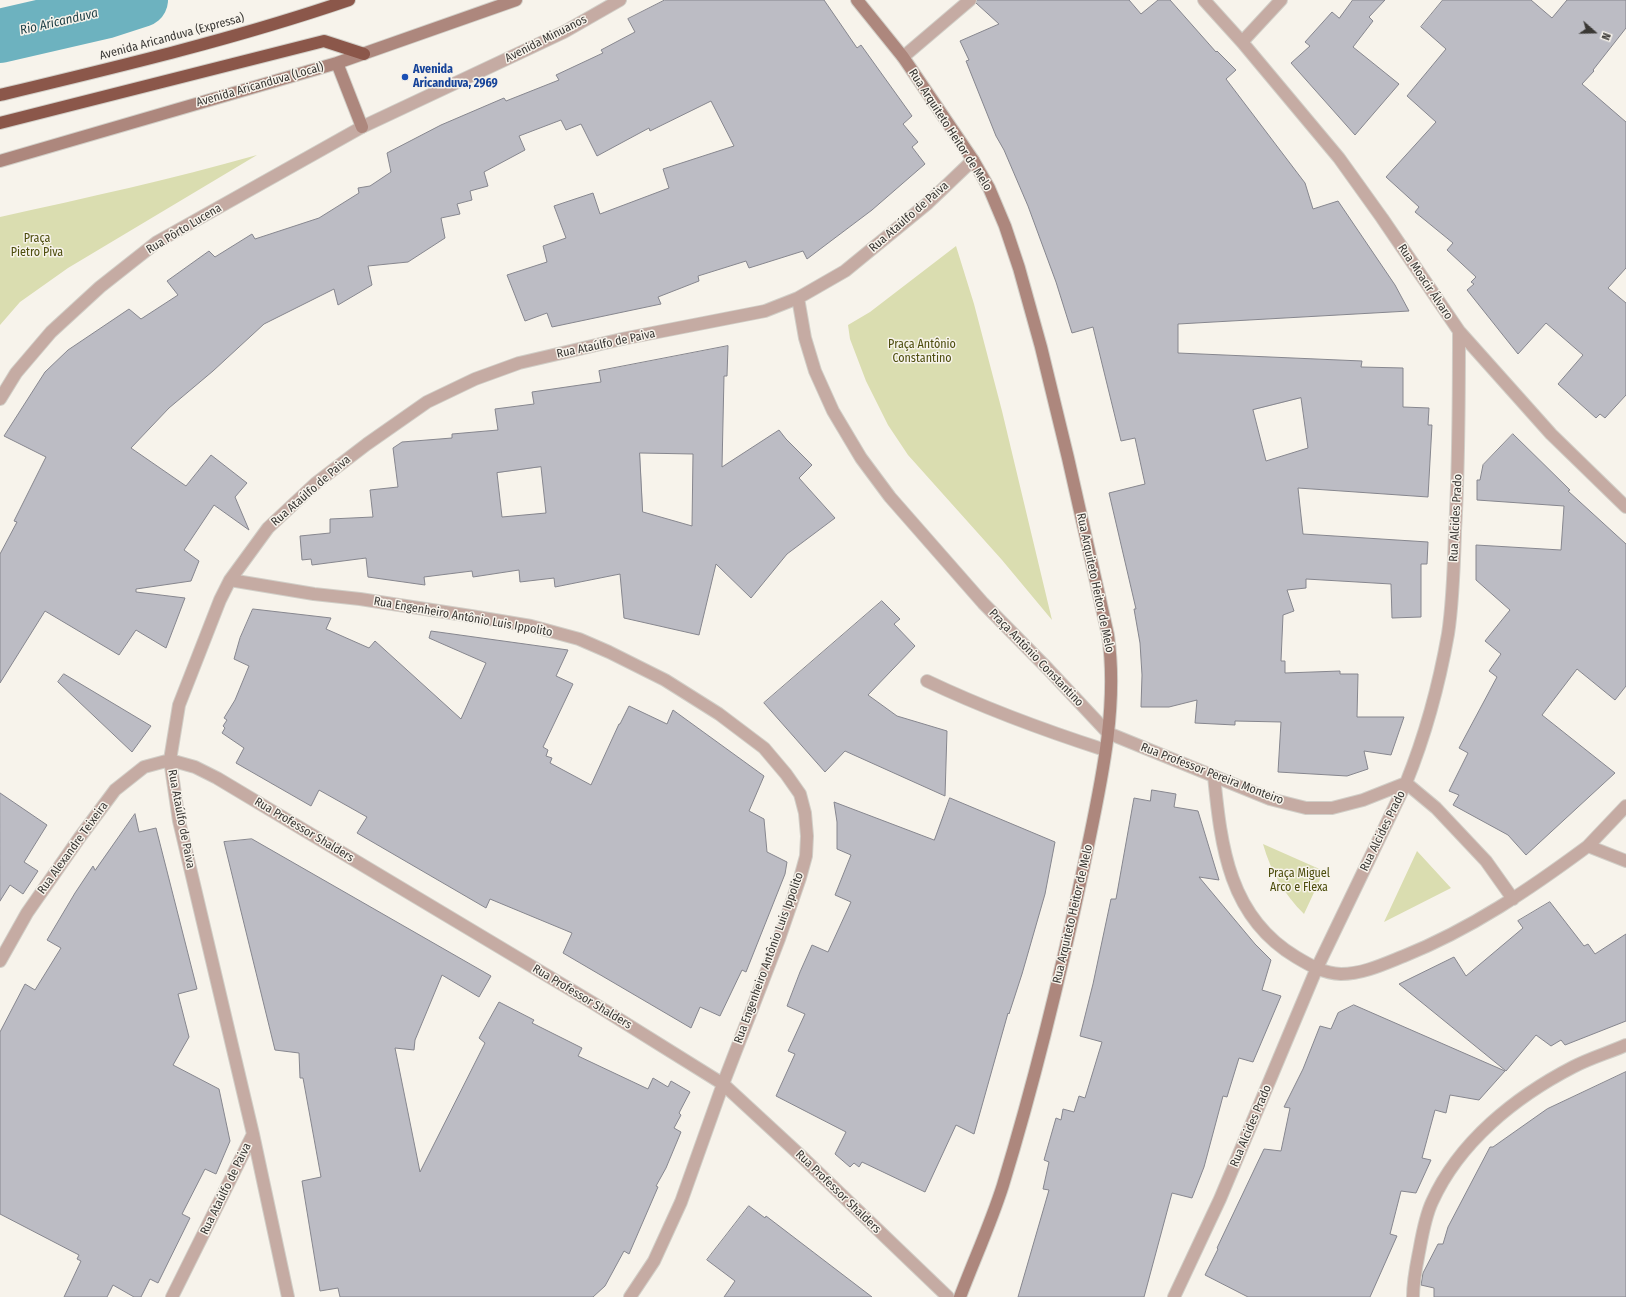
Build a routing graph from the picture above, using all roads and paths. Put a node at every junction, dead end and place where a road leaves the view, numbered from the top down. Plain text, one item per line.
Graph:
1 (349, 0) edge
2 (516, 0) edge
3 (620, 0) edge
4 (857, 0) edge
5 (970, 0) edge
6 (1204, 0) edge
7 (1281, 0) edge
8 (1242, 42) junction
9 (364, 54) junction
10 (903, 57) junction
11 (337, 63) junction
12 (0, 95) edge
13 (0, 123) edge
14 (362, 127) junction
15 (973, 160) junction
16 (0, 161) edge
17 (798, 298) junction
18 (1458, 331) junction
19 (0, 399) edge
20 (1626, 507) edge
21 (230, 580) junction
22 (927, 681) dead end
23 (1108, 733) junction
24 (1105, 750) junction
25 (170, 760) junction
26 (1214, 776) junction
27 (1406, 783) junction
28 (1626, 806) edge
29 (1588, 846) junction
30 (1626, 861) edge
31 (1512, 899) junction
32 (0, 961) edge
33 (1316, 970) junction
34 (1626, 1045) edge
35 (723, 1084) junction
36 (253, 1134) junction
37 (172, 1297) edge
38 (288, 1297) edge
39 (630, 1297) edge
40 (948, 1297) edge
41 (960, 1297) edge
42 (1174, 1297) edge
43 (1413, 1297) edge

1 - 12 highway, Avenida Aricanduva (Expressa)
2 - 9 street, Avenida Aricanduva (Local)
3 - 14 street, Avenida Minuanos
4 - 10 street, Rua Arquiteto Heitor de Melo
5 - 10 street
6 - 8 street, Rua Moacir Álvaro
7 - 8 street
8 - 18 street, Rua Moacir Álvaro
9 - 11 street, Avenida Aricanduva (Local)
9 - 13 highway
10 - 15 street, Rua Arquiteto Heitor de Melo
11 - 14 street
11 - 16 street, Avenida Aricanduva (Local)
14 - 19 street, Rua Pôrto Lucena
15 - 17 street, Rua Ataúlfo de Paiva
15 - 23 street, Rua Arquiteto Heitor de Melo
17 - 21 street, Rua Ataúlfo de Paiva
17 - 23 street, Praça Antônio Constantino
18 - 20 street, Rua Moacir Álvaro
18 - 27 street, Rua Alcides Prado
21 - 25 street, Rua Ataúlfo de Paiva
21 - 35 street, Rua Engenheiro Antônio Luis Ippolito
22 - 24 street
23 - 24 street, Rua Arquiteto Heitor de Melo
23 - 26 street, Rua Professor Pereira Monteiro
24 - 41 street, Rua Arquiteto Heitor de Melo
25 - 32 street, Rua Alexandre Teixeira
25 - 35 street, Rua Professor Shalders
25 - 36 street, Rua Ataúlfo de Paiva
26 - 27 street, Rua Professor Pereira Monteiro
26 - 33 street
27 - 31 street
27 - 33 street, Rua Alcides Prado
28 - 29 street
29 - 30 street
29 - 31 street
31 - 33 street
33 - 42 street, Rua Alcides Prado
34 - 43 street
35 - 39 street, Rua Engenheiro Antônio Luis Ippolito
35 - 40 street, Rua Professor Shalders
36 - 37 street, Rua Ataúlfo de Paiva
36 - 38 street

